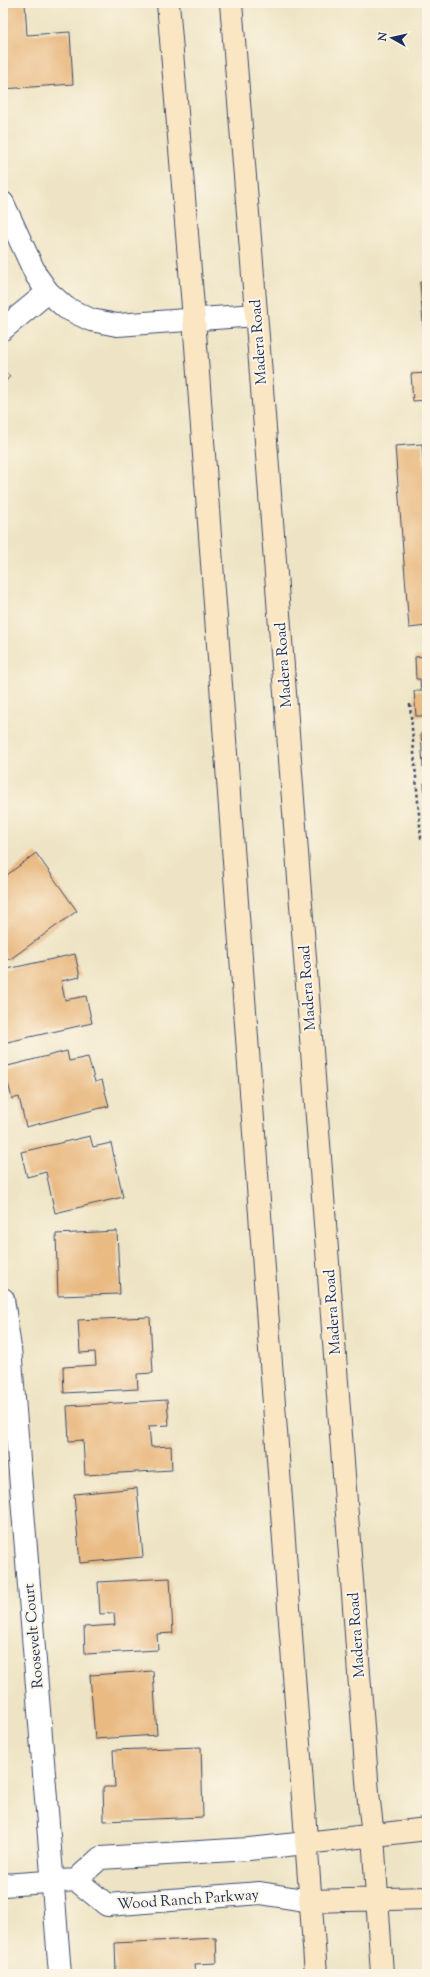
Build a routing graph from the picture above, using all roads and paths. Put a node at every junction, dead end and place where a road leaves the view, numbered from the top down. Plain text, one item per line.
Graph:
1 (168, 3) edge
2 (231, 3) edge
3 (3, 203) edge
4 (48, 292) junction
5 (256, 315) junction
6 (194, 319) junction
7 (3, 329) edge
8 (410, 704) dead end
9 (427, 837) edge
10 (3, 1299) edge
11 (427, 1829) edge
12 (373, 1835) junction
13 (306, 1843) junction
14 (52, 1880) junction
15 (76, 1880) junction
16 (3, 1885) edge
17 (427, 1898) edge
18 (376, 1899) junction
19 (310, 1901) junction
20 (60, 1974) edge
21 (316, 1974) edge
22 (382, 1974) edge

1 - 6 main road
2 - 5 main road, Madera Road
3 - 4 street
4 - 6 street
4 - 7 street
5 - 6 street
5 - 12 main road, Madera Road
6 - 13 main road
8 - 9 path
10 - 14 street, Roosevelt Court
11 - 12 main road
12 - 13 main road
12 - 18 main road, Madera Road
13 - 15 street
13 - 19 main road
14 - 15 street
14 - 16 street
14 - 20 street, Roosevelt Court
15 - 19 street, Wood Ranch Parkway
17 - 18 main road, Wood Ranch Parkway
18 - 19 main road, Wood Ranch Parkway
18 - 22 main road, Madera Road
19 - 21 main road

